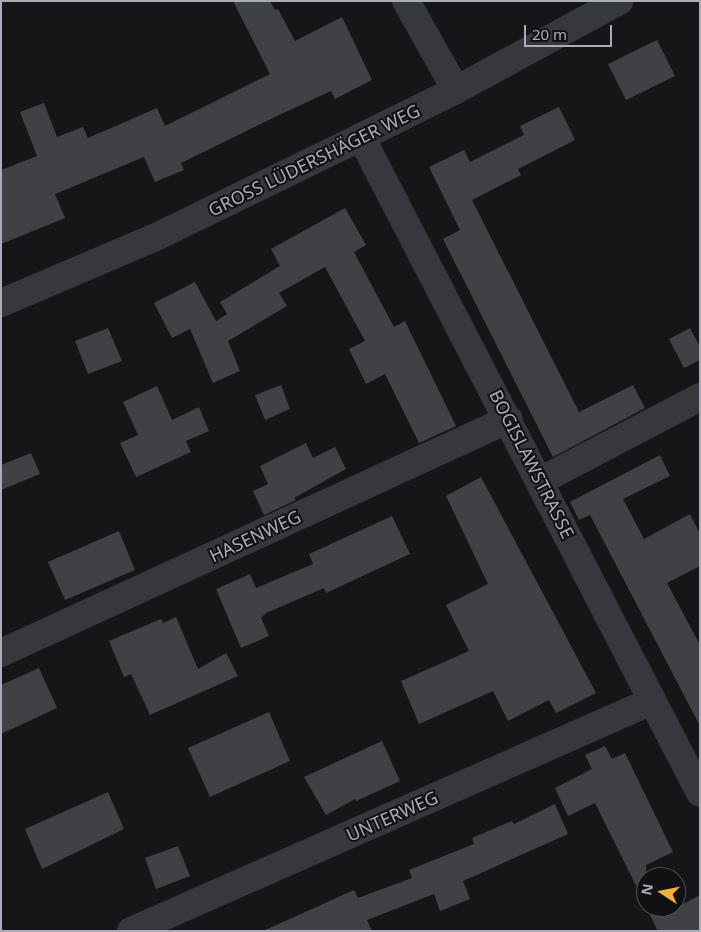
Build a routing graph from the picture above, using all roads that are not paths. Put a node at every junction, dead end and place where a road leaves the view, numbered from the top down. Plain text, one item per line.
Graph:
1 (406, 1) edge
2 (619, 1) edge
3 (456, 90) junction
4 (361, 137) junction
5 (1, 303) edge
6 (700, 397) edge
7 (509, 419) junction
8 (540, 481) junction
9 (1, 653) edge
10 (652, 701) junction
11 (700, 793) edge
12 (131, 931) edge

1 - 3 street
2 - 3 street, GROSS LÜDERSHÄGER WEG
3 - 4 street, GROSS LÜDERSHÄGER WEG
4 - 5 street, GROSS LÜDERSHÄGER WEG
4 - 7 street, BOGISLAWSTRASSE
6 - 8 street
7 - 8 street, BOGISLAWSTRASSE
7 - 9 street, HASENWEG
8 - 10 street, BOGISLAWSTRASSE
10 - 11 street, BOGISLAWSTRASSE
10 - 12 street, UNTERWEG

